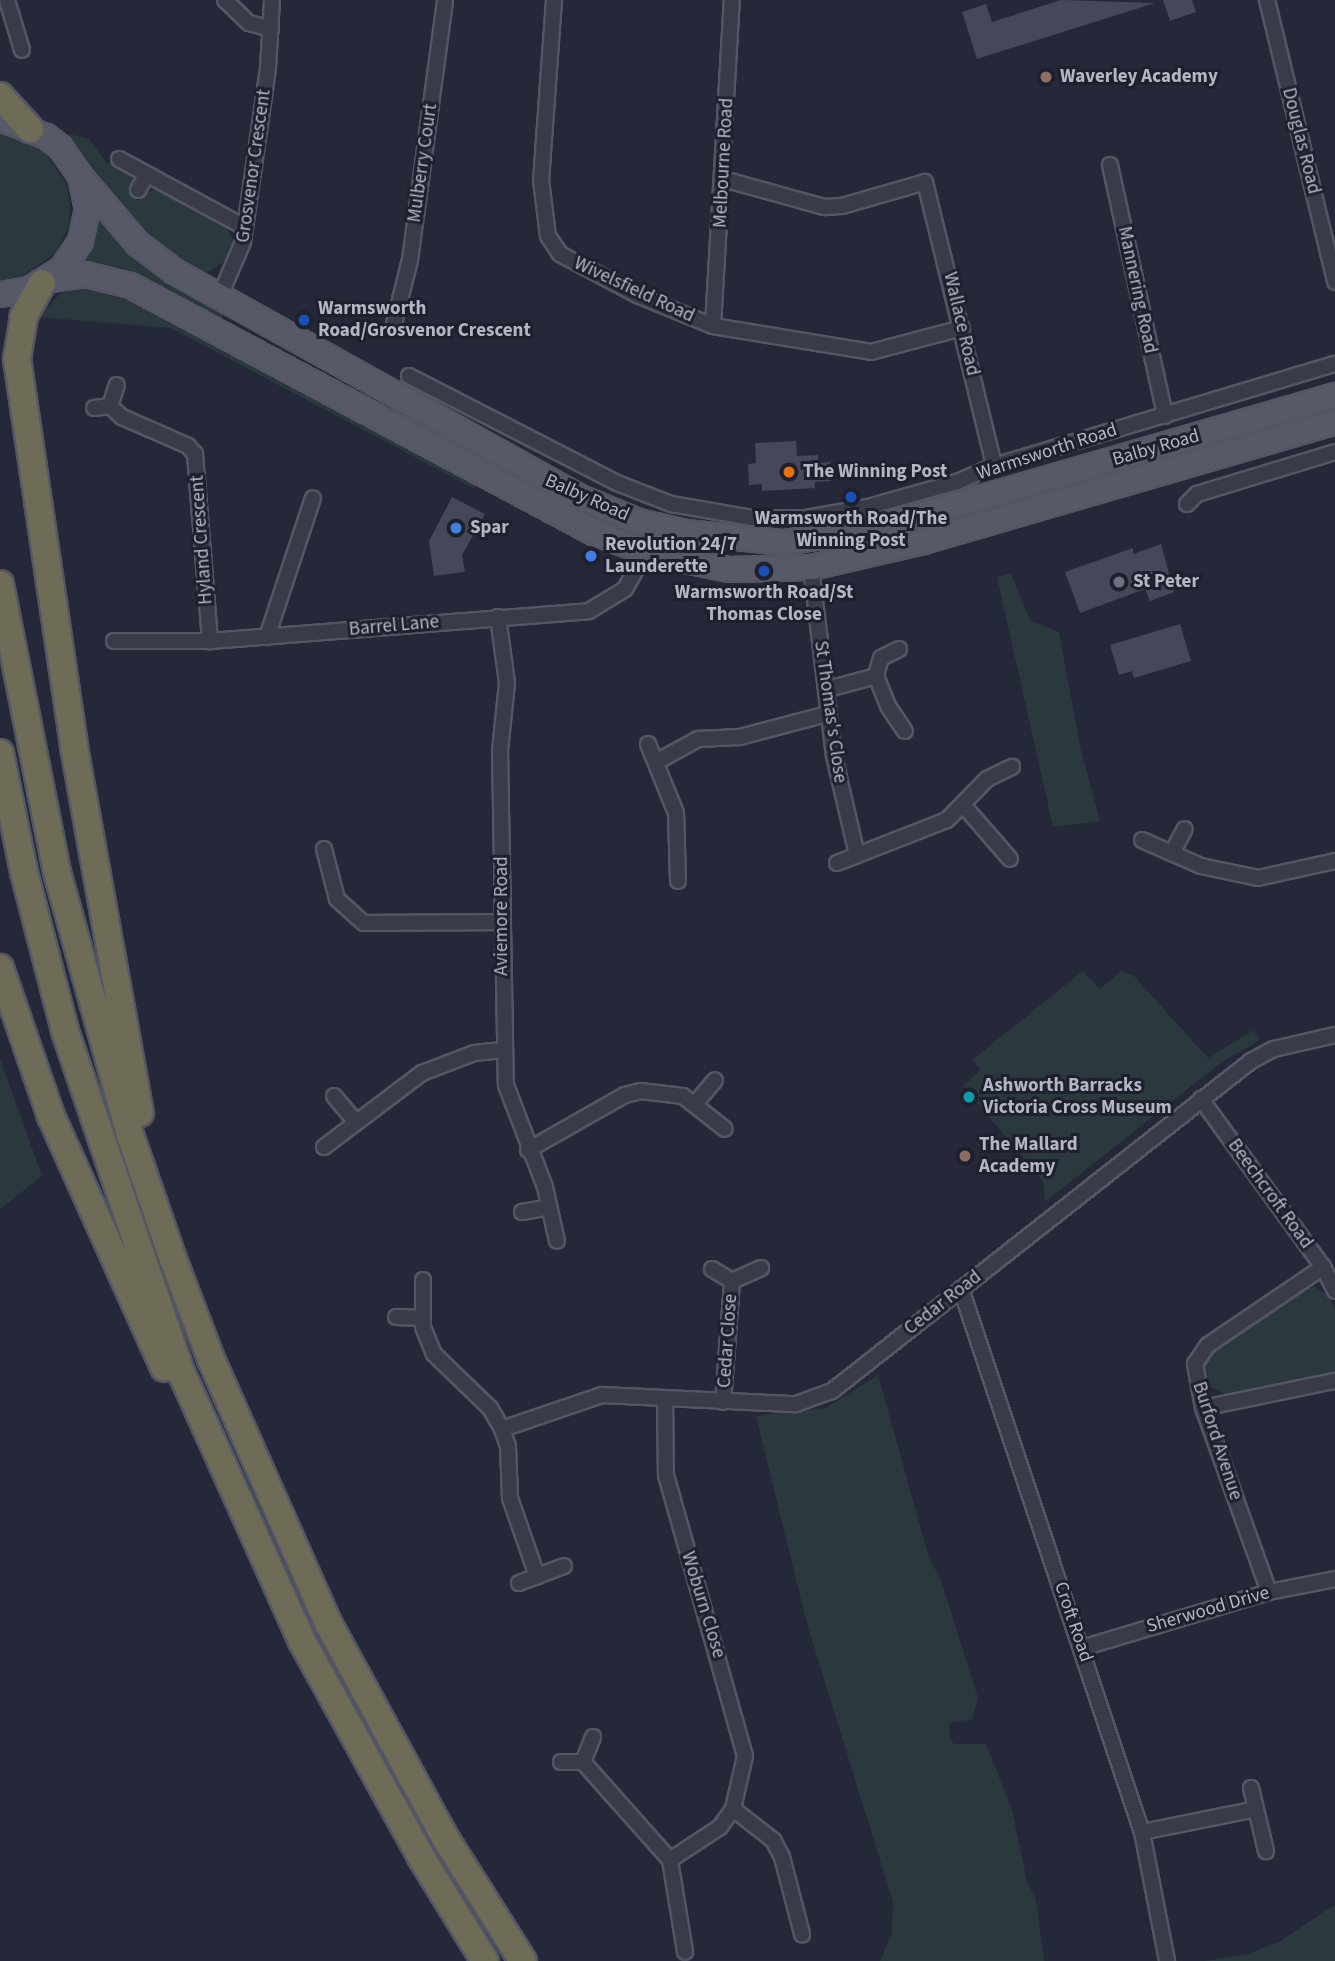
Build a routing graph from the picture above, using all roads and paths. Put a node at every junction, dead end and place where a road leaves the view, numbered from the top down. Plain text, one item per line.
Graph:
1 (7, 0) edge
2 (225, 0) edge
3 (272, 0) edge
4 (444, 0) edge
5 (554, 0) edge
6 (732, 0) edge
7 (1267, 0) edge
8 (31, 26) dead end
9 (15, 28) junction
10 (271, 29) junction
11 (22, 50) dead end
12 (0, 96) edge
13 (0, 118) edge
14 (30, 129) junction
15 (119, 159) dead end
16 (1110, 165) dead end
17 (147, 174) junction
18 (80, 176) junction
19 (723, 179) junction
20 (138, 190) dead end
21 (244, 227) junction
22 (46, 281) junction
23 (1335, 282) edge
24 (0, 294) edge
25 (219, 298) junction
26 (394, 324) dead end
27 (713, 326) junction
28 (962, 328) junction
29 (1335, 364) edge
30 (409, 376) dead end
31 (117, 384) dead end
32 (1335, 395) edge
33 (110, 406) junction
34 (94, 408) dead end
35 (1165, 416) junction
36 (1335, 421) edge
37 (1335, 452) edge
38 (994, 466) junction
39 (313, 498) dead end
40 (1187, 504) dead end
41 (646, 552) junction
42 (811, 567) junction
43 (0, 584) edge
44 (498, 618) junction
45 (267, 637) junction
46 (114, 641) dead end
47 (210, 641) junction
48 (899, 649) dead end
49 (876, 676) junction
50 (828, 689) junction
51 (827, 714) junction
52 (905, 731) dead end
53 (648, 744) dead end
54 (0, 753) edge
55 (658, 761) junction
56 (1012, 766) dead end
57 (964, 806) junction
58 (1185, 829) dead end
59 (1142, 840) dead end
60 (324, 849) dead end
61 (1172, 853) junction
62 (857, 855) junction
63 (1010, 859) dead end
64 (1335, 861) edge
65 (837, 863) dead end
66 (678, 881) dead end
67 (502, 922) junction
68 (0, 968) edge
69 (1335, 1035) edge
70 (503, 1050) junction
71 (715, 1080) dead end
72 (334, 1097) dead end
73 (1201, 1098) junction
74 (695, 1104) junction
75 (356, 1122) junction
76 (725, 1129) dead end
77 (324, 1147) dead end
78 (528, 1150) junction
79 (549, 1207) junction
80 (522, 1212) dead end
81 (557, 1241) dead end
82 (1323, 1267) junction
83 (761, 1268) dead end
84 (712, 1269) dead end
85 (423, 1280) dead end
86 (732, 1281) junction
87 (961, 1289) junction
88 (1335, 1291) edge
89 (396, 1317) dead end
90 (423, 1318) junction
91 (1335, 1381) edge
92 (665, 1398) junction
93 (723, 1402) junction
94 (1203, 1408) junction
95 (502, 1429) junction
96 (253, 1456) junction
97 (228, 1483) junction
98 (564, 1566) dead end
99 (537, 1576) junction
100 (1335, 1579) edge
101 (519, 1583) dead end
102 (1269, 1592) junction
103 (1082, 1647) junction
104 (593, 1737) dead end
105 (561, 1762) dead end
106 (583, 1762) junction
107 (1251, 1788) dead end
108 (1256, 1808) junction
109 (733, 1809) junction
110 (1142, 1832) junction
111 (1266, 1851) dead end
112 (670, 1860) junction
113 (802, 1934) dead end
114 (685, 1952) dead end
115 (485, 1961) edge
116 (523, 1961) edge
117 (1167, 1961) edge

1 - 9 street
2 - 10 street
3 - 10 street, Grosvenor Crescent
4 - 26 street, Mulberry Court
5 - 27 street, Wivelsfield Road
6 - 19 street, Melbourne Road
7 - 23 street, Douglas Road
8 - 9 street
9 - 11 street
10 - 21 street, Grosvenor Crescent
12 - 14 highway
13 - 14 main road, Balby Road
14 - 18 main road, Balby Road
15 - 17 street
16 - 35 street, Mannering Road
17 - 20 street
17 - 21 street
18 - 22 main road
18 - 25 main road, Balby Road
19 - 27 street, Melbourne Road
19 - 28 street, Wallace Road
21 - 25 street, Grosvenor Crescent
22 - 24 main road, Balby Road
22 - 41 main road, Balby Road
22 - 96 highway
25 - 32 main road, Balby Road
27 - 28 street, Wivelsfield Road
28 - 38 street, Wallace Road
29 - 35 street, Warmsworth Road
30 - 38 street, Warmsworth Road
31 - 33 street
33 - 34 street
33 - 47 street, Hyland Crescent
35 - 38 street, Warmsworth Road
36 - 42 main road, Balby Road
37 - 40 street
39 - 45 street
41 - 42 main road, Balby Road
41 - 44 street, Barrel Lane
42 - 50 street, St Thomas's Close
43 - 96 highway
44 - 45 street, Barrel Lane
44 - 67 street, Aviemore Road
45 - 47 street, Barrel Lane
46 - 47 street, Barrel Lane
48 - 49 street
49 - 50 street
49 - 52 street
50 - 51 street, St Thomas's Close
51 - 55 street
51 - 62 street, St Thomas's Close
53 - 55 street
54 - 97 highway
55 - 66 street
56 - 57 street
57 - 62 street
57 - 63 street
58 - 61 street
59 - 61 street
60 - 67 street
61 - 64 street
62 - 65 street
67 - 70 street, Aviemore Road
68 - 97 highway
69 - 73 street, Cedar Road
70 - 75 street
70 - 78 street, Aviemore Road
71 - 74 street
72 - 75 street
73 - 82 street, Beechcroft Road
73 - 87 street, Cedar Road
74 - 76 street
74 - 78 street
75 - 77 street
78 - 79 street, Aviemore Road
79 - 80 street
79 - 81 street, Aviemore Road
82 - 88 street, Beechcroft Road
82 - 94 street, Burford Avenue
83 - 86 street, Cedar Close
84 - 86 street, Cedar Close
85 - 90 street
86 - 93 street, Cedar Close
87 - 93 street, Cedar Road
87 - 103 street, Croft Road
89 - 90 street
90 - 95 street
91 - 94 street
92 - 93 street, Cedar Road
92 - 95 street, Cedar Road
92 - 109 street, Woburn Close
94 - 102 street, Burford Avenue
95 - 99 street
96 - 116 highway
97 - 115 highway
98 - 99 street
99 - 101 street
100 - 102 street, Sherwood Drive
102 - 103 street, Sherwood Drive
103 - 110 street, Croft Road
104 - 106 street
105 - 106 street
106 - 112 street
107 - 108 street
108 - 110 street
108 - 111 street
109 - 112 street, Woburn Close
109 - 113 street
110 - 117 street, Croft Road
112 - 114 street

